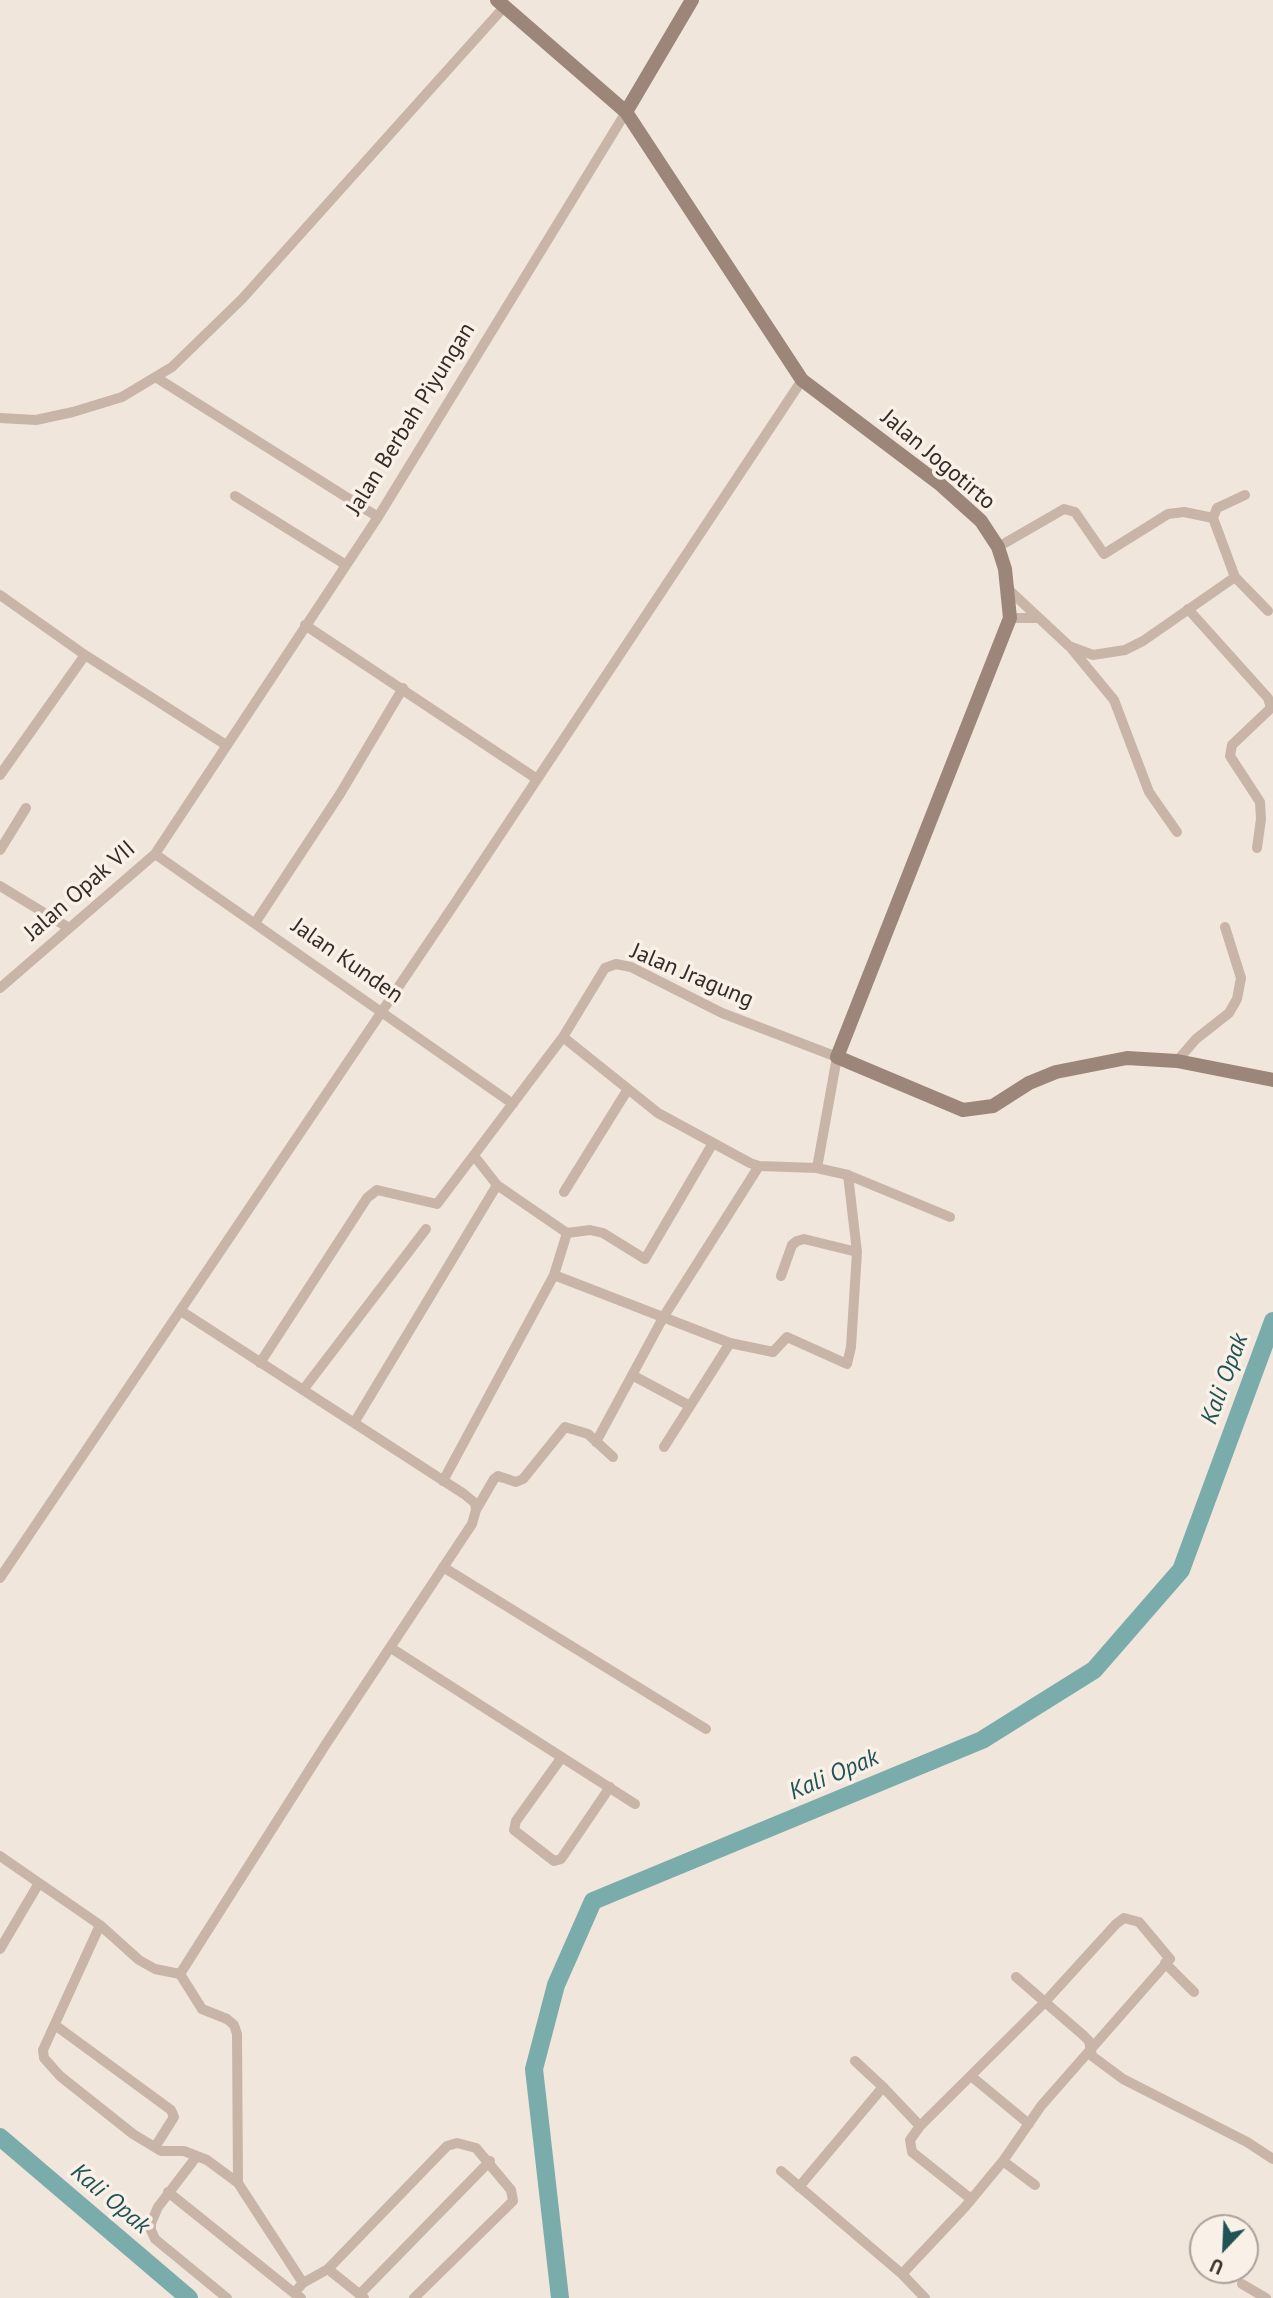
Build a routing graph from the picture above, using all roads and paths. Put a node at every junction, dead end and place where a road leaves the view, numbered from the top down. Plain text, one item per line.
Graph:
1 (692, 0) edge
2 (501, 3) edge
3 (626, 112) junction
4 (157, 378) junction
5 (802, 380) junction
6 (0, 418) edge
7 (1245, 495) dead end
8 (235, 496) dead end
9 (378, 517) junction
10 (1213, 518) junction
11 (998, 547) junction
12 (346, 565) junction
13 (1235, 576) junction
14 (1009, 590) junction
15 (0, 595) edge
16 (1188, 609) junction
17 (1268, 611) dead end
18 (1010, 618) junction
19 (1037, 618) junction
20 (304, 625) junction
21 (1069, 646) junction
22 (85, 655) junction
23 (403, 688) junction
24 (226, 745) junction
25 (0, 775) edge
26 (537, 779) junction
27 (26, 808) dead end
28 (1177, 832) dead end
29 (1257, 848) dead end
30 (0, 850) edge
31 (155, 854) junction
32 (0, 886) edge
33 (255, 923) junction
34 (1225, 927) dead end
35 (69, 928) junction
36 (0, 988) edge
37 (383, 1010) junction
38 (563, 1037) junction
39 (837, 1057) junction
40 (1177, 1061) junction
41 (1273, 1080) edge
42 (628, 1089) junction
43 (513, 1104) junction
44 (713, 1143) junction
45 (475, 1157) junction
46 (759, 1166) junction
47 (817, 1168) junction
48 (848, 1175) junction
49 (497, 1185) junction
50 (564, 1192) dead end
51 (950, 1217) dead end
52 (426, 1229) dead end
53 (568, 1233) junction
54 (857, 1252) junction
55 (554, 1275) junction
56 (781, 1276) dead end
57 (181, 1311) junction
58 (664, 1316) junction
59 (730, 1343) junction
60 (260, 1363) junction
61 (632, 1375) junction
62 (303, 1390) junction
63 (690, 1406) junction
64 (354, 1423) junction
65 (596, 1442) junction
66 (664, 1447) dead end
67 (612, 1457) dead end
68 (443, 1481) junction
69 (476, 1510) junction
70 (443, 1567) junction
71 (0, 1578) edge
72 (391, 1648) junction
73 (706, 1729) dead end
74 (562, 1757) junction
75 (610, 1787) junction
76 (635, 1804) dead end
77 (0, 1856) edge
78 (39, 1883) junction
79 (100, 1925) junction
80 (0, 1949) edge
81 (1165, 1964) junction
82 (180, 1974) junction
83 (1016, 1977) dead end
84 (1195, 1992) dead end
85 (1044, 2003) junction
86 (55, 2025) junction
87 (1091, 2048) junction
88 (855, 2061) dead end
89 (971, 2076) junction
90 (883, 2087) junction
91 (1029, 2124) junction
92 (920, 2126) junction
93 (155, 2147) junction
94 (197, 2156) junction
95 (1273, 2159) edge
96 (490, 2161) junction
97 (1003, 2161) junction
98 (781, 2171) dead end
99 (238, 2183) junction
100 (1035, 2185) dead end
101 (799, 2187) junction
102 (168, 2192) junction
103 (971, 2199) junction
104 (328, 2269) junction
105 (902, 2274) junction
106 (303, 2283) junction
107 (1242, 2284) dead end
108 (298, 2295) edge
109 (362, 2296) edge
110 (226, 2298) edge
111 (414, 2298) edge
112 (925, 2298) edge
113 (1266, 2298) edge

1 - 3 street, Jalan Berbah Piyungan
2 - 3 street, Jalan Jogotirto
2 - 4 street
3 - 5 street, Jalan Jogotirto
3 - 9 street, Jalan Berbah Piyungan
4 - 6 street
4 - 9 street
5 - 11 street, Jalan Jogotirto
5 - 26 street
7 - 10 street
8 - 12 street
9 - 12 street, Jalan Berbah Piyungan
10 - 11 street
10 - 13 street
11 - 14 street, Jalan Jogotirto
12 - 20 street, Jalan Berbah Piyungan
13 - 16 street
13 - 17 street
14 - 18 street, Jalan Jogotirto
14 - 19 street
15 - 22 street
16 - 21 street
16 - 29 street
18 - 19 street
18 - 39 street, Jalan Jogotirto
19 - 21 street
20 - 23 street
20 - 24 street, Jalan Berbah Piyungan
21 - 28 street
22 - 24 street
22 - 25 street
23 - 26 street
23 - 33 street
24 - 31 street, Jalan Berbah Piyungan
26 - 37 street
27 - 30 street
31 - 33 street, Jalan Kunden
31 - 35 street, Jalan Opak VII
32 - 35 street
33 - 37 street, Jalan Kunden
34 - 40 street
35 - 36 street, Jalan Opak VII
37 - 43 street, Jalan Kunden
37 - 57 street
38 - 39 street, Jalan Jragung
38 - 42 street
38 - 43 street, Jalan Jragung
39 - 40 street
39 - 47 street
40 - 41 street
42 - 44 street
42 - 50 street
43 - 45 street, Jalan Jragung
44 - 46 street
44 - 53 street
45 - 49 street
45 - 60 street, Jalan Jragung
46 - 47 street
46 - 58 street
47 - 48 street
48 - 51 street
48 - 54 street
49 - 53 street
49 - 64 street
52 - 62 street
53 - 55 street
54 - 56 street
54 - 59 street
55 - 58 street
55 - 68 street
57 - 60 street
57 - 71 street
58 - 59 street
58 - 61 street
59 - 63 street
60 - 62 street
61 - 63 street
61 - 65 street
62 - 64 street
63 - 66 street
64 - 68 street
65 - 67 street
65 - 69 street
68 - 69 street
69 - 70 street
70 - 72 street
70 - 73 street
72 - 74 street
72 - 82 street
74 - 75 street
74 - 75 street
75 - 76 street
77 - 78 street
78 - 79 street
78 - 80 street
79 - 82 street
79 - 86 street
81 - 84 street
81 - 85 street
81 - 87 street
82 - 99 street
83 - 85 street
85 - 87 street
85 - 89 street
86 - 93 street
86 - 93 street
87 - 91 street
87 - 95 street
88 - 90 street
89 - 91 street
89 - 92 street
90 - 92 street
90 - 101 street
91 - 97 street
92 - 103 street
93 - 94 street
94 - 99 street
94 - 102 street
96 - 104 street
96 - 109 street
96 - 111 street
97 - 100 street
97 - 103 street
98 - 101 street
99 - 106 street
101 - 105 street
102 - 108 street
102 - 110 street
103 - 105 street
104 - 106 street
104 - 109 street
105 - 112 street
106 - 108 street
107 - 113 street

